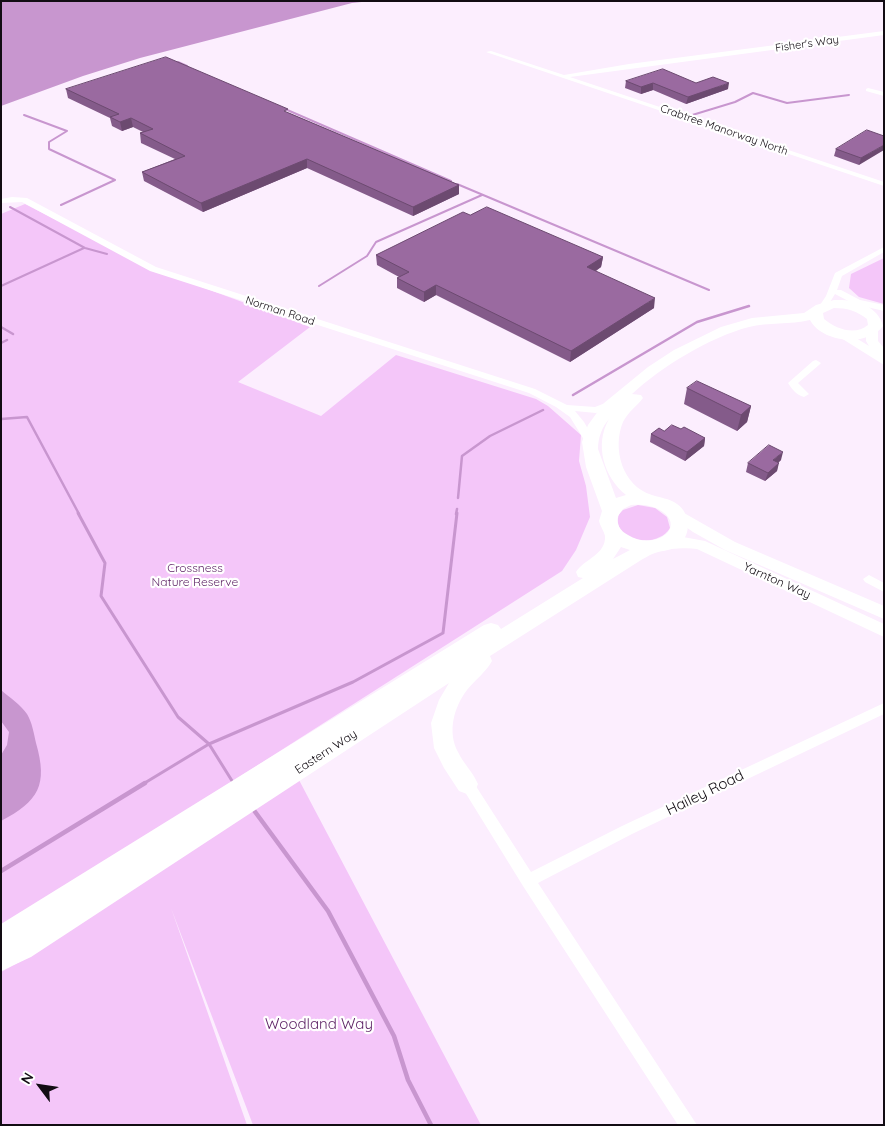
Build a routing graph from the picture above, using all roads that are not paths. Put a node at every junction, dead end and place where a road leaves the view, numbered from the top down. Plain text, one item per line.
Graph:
1 (884, 33) edge
2 (489, 52) dead end
3 (731, 54) joint
4 (564, 76) junction
5 (868, 90) dead end
6 (884, 94) edge
7 (884, 184) edge
8 (1, 201) edge
9 (884, 248) edge
10 (836, 289) junction
11 (859, 308) junction
12 (884, 308) edge
13 (819, 310) junction
14 (884, 312) edge
15 (877, 326) edge
16 (835, 332) junction
17 (884, 360) edge
18 (816, 363) dead end
19 (804, 394) dead end
20 (613, 403) junction
21 (561, 406) junction
22 (590, 441) junction
23 (645, 499) junction
24 (612, 510) junction
25 (677, 514) junction
26 (614, 534) junction
27 (660, 546) junction
28 (560, 601) junction
29 (884, 614) edge
30 (884, 631) edge
31 (884, 708) edge
32 (261, 784) junction
33 (467, 784) joint
34 (227, 806) junction
35 (528, 881) junction
36 (1, 938) edge
37 (1, 959) edge
38 (688, 1125) edge

1 - 3 street, Fisher's Way
2 - 4 street, Crabtree Manorway North
3 - 4 street, Crabtree Manorway North
4 - 7 street, Crabtree Manorway North
5 - 6 street
8 - 21 street, Norman Road
9 - 10 street
10 - 11 street
10 - 12 street
10 - 13 street
11 - 13 main road
11 - 14 main road
11 - 15 main road
13 - 16 main road
13 - 20 main road
15 - 16 main road
15 - 17 main road
16 - 17 main road
16 - 23 main road
18 - 19 street
20 - 21 street, Norman Road
20 - 22 main road
21 - 22 street, Norman Road
22 - 24 main road
23 - 24 main road
23 - 25 main road
24 - 26 main road
25 - 27 main road
25 - 29 street, Yarnton Way
26 - 27 main road
26 - 32 main road, Eastern Way
27 - 28 main road, Eastern Way
27 - 30 street, Yarnton Way
28 - 32 main road, Eastern Way
28 - 33 main road
31 - 35 street, Hailey Road
32 - 34 main road, Eastern Way
33 - 35 street
34 - 36 main road, Eastern Way
34 - 37 main road, Eastern Way
35 - 38 street

